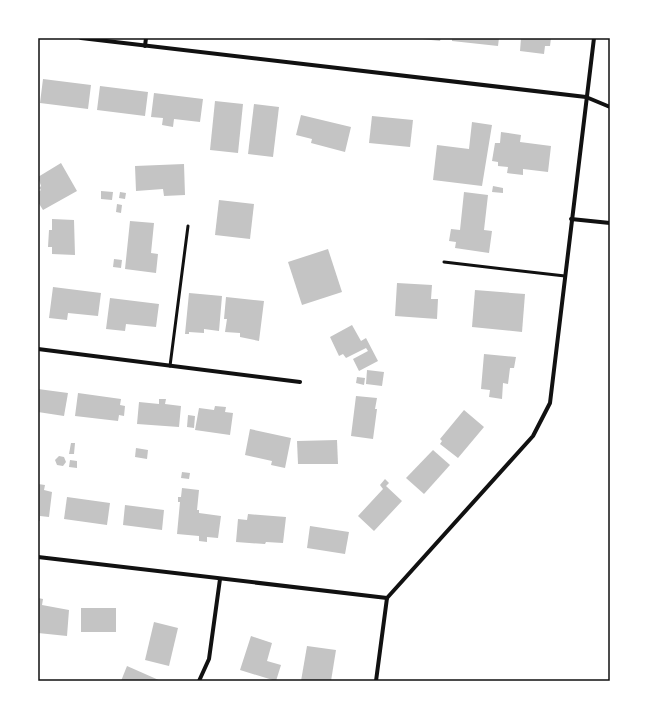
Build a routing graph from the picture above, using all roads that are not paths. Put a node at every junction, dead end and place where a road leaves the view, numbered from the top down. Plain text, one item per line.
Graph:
1 (80, 38) edge
2 (146, 38) edge
3 (594, 38) edge
4 (145, 46) junction
5 (586, 97) junction
6 (610, 107) edge
7 (571, 219) junction
8 (610, 223) edge
9 (188, 226) dead end
10 (444, 262) dead end
11 (565, 276) junction
12 (38, 349) edge
13 (170, 366) junction
14 (300, 382) dead end
15 (38, 556) edge
16 (220, 579) junction
17 (387, 598) junction
18 (199, 681) edge
19 (376, 681) edge

1 - 4 street
2 - 4 street
3 - 5 street
4 - 5 street
5 - 6 street
5 - 7 street
7 - 8 street
7 - 11 street
9 - 13 lane
10 - 11 lane
11 - 17 street
12 - 13 street
13 - 14 street
15 - 16 street
16 - 17 street
16 - 18 street
17 - 19 street

